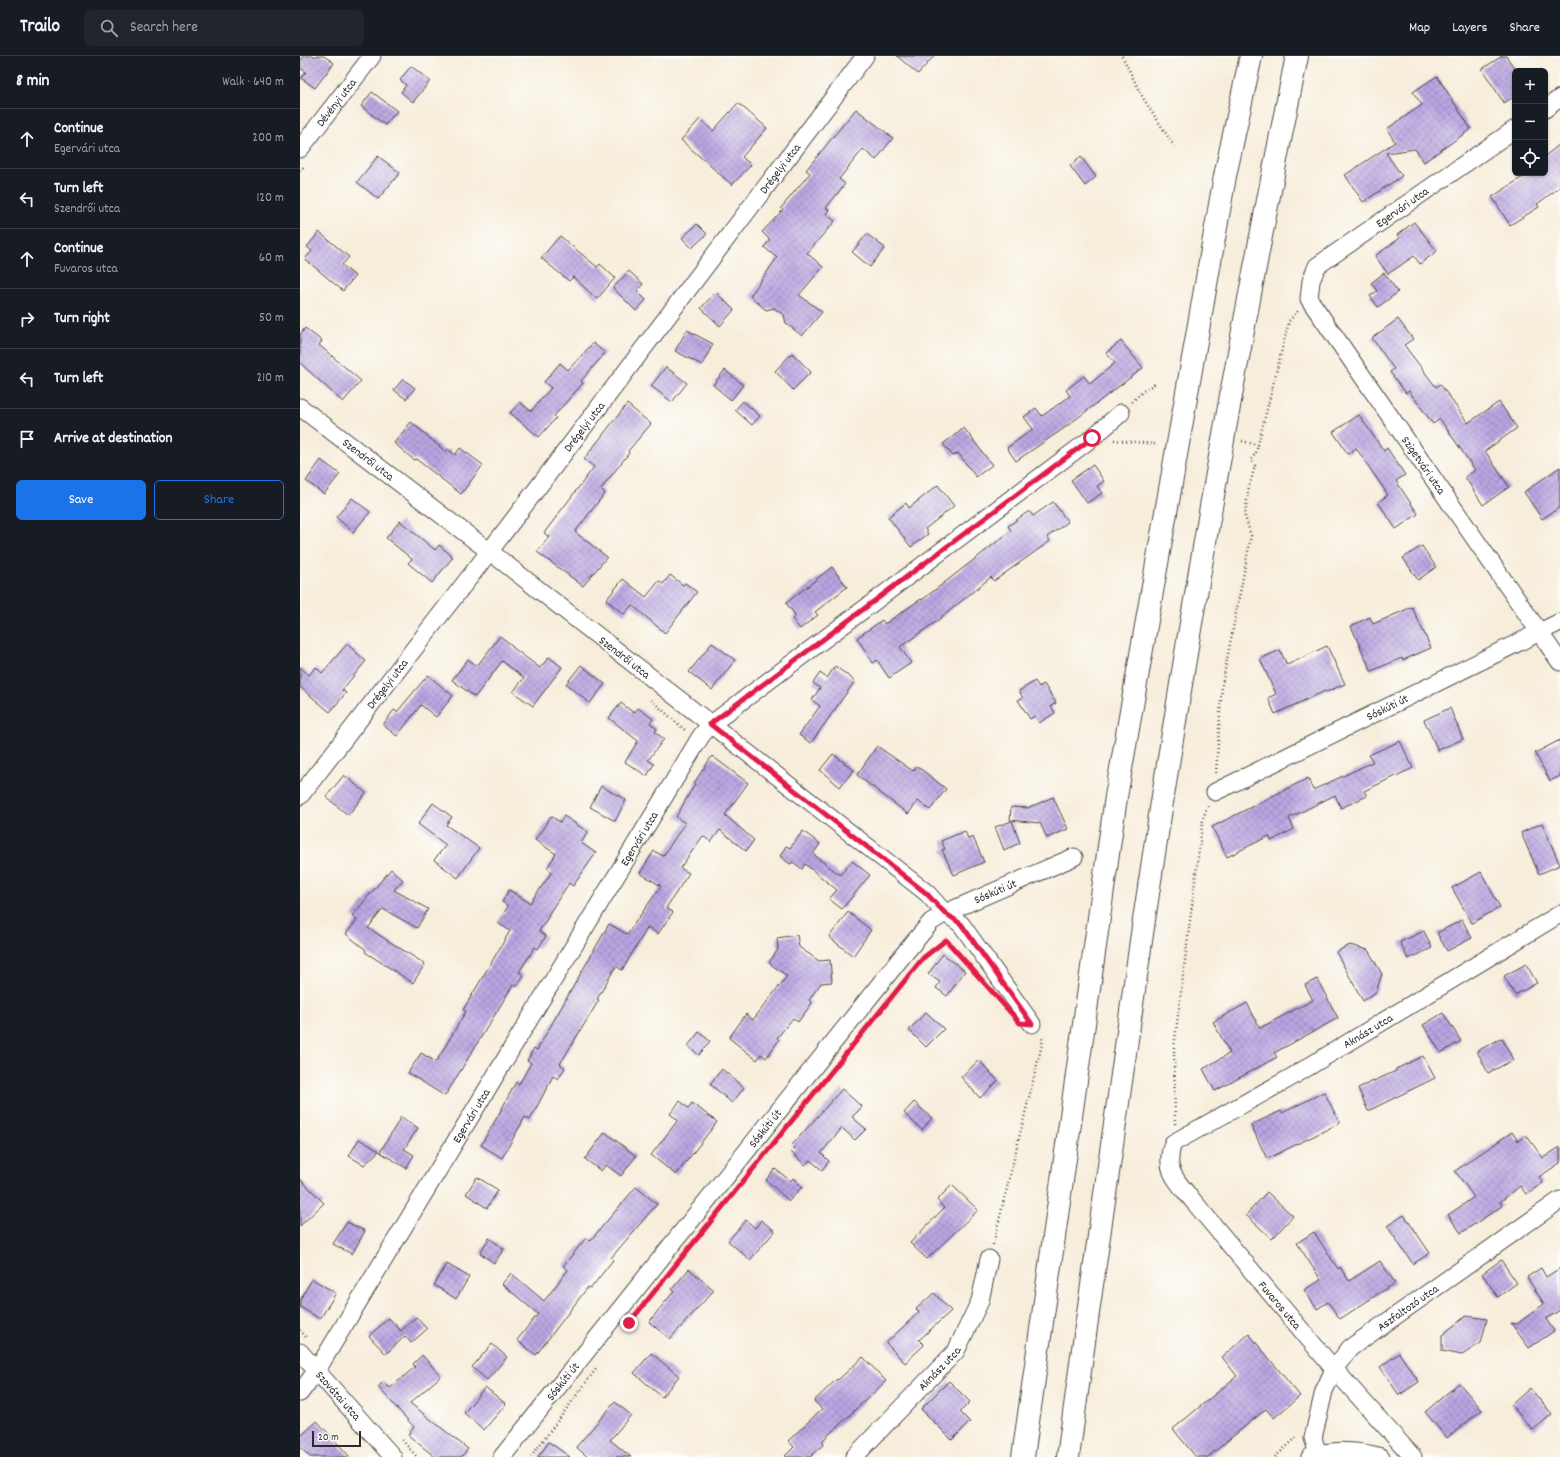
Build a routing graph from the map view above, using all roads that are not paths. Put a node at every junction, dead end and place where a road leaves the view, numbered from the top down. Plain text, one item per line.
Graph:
1 (372, 56) edge
2 (865, 56) edge
3 (1251, 56) edge
4 (1297, 56) edge
5 (1560, 98) edge
6 (1548, 107) edge
7 (1512, 131) edge
8 (300, 149) edge
9 (1309, 299) joint
10 (300, 408) edge
11 (1122, 413) road end
12 (489, 552) junction
13 (1560, 622) edge
14 (1539, 633) junction
15 (1560, 662) edge
16 (710, 724) junction
17 (1215, 792) road end
18 (300, 796) edge
19 (1074, 857) dead end
20 (945, 913) junction
21 (1560, 914) edge
22 (1032, 1024) road end
23 (1175, 1142) joint
24 (1560, 1200) edge
25 (989, 1259) road end
26 (300, 1352) edge
27 (1334, 1369) junction
28 (317, 1370) junction
29 (300, 1393) edge
30 (1314, 1455) edge
31 (393, 1457) edge
32 (502, 1457) edge
33 (854, 1457) edge
34 (1023, 1457) edge
35 (1068, 1457) edge
36 (1381, 1457) edge
37 (1413, 1457) edge

1 - 8 street, Dévényi utca
2 - 12 street, Drégelyi utca
3 - 34 highway
4 - 35 highway
5 - 6 street
7 - 9 street, Egervári utca
9 - 14 street, Szigetvári utca
10 - 12 street, Szendrői utca
11 - 16 street, Egervári utca
12 - 16 street, Szendrői utca
12 - 18 street, Drégelyi utca
13 - 14 street, Sóskúti út
14 - 15 street, Szigetvári utca
14 - 17 street, Sóskúti út
16 - 20 street, Szendrői utca
16 - 28 street, Egervári utca
19 - 20 street, Sóskúti út
20 - 22 street
20 - 32 street, Sóskúti út
21 - 23 street, Aknász utca
23 - 27 street, Fuvaros utca
24 - 27 street, Aszfaltozó utca
25 - 33 street, Aknász utca
26 - 28 street, Szovátai utca
27 - 30 street, Aszfaltozó utca
27 - 37 street, Fuvaros utca
28 - 29 street, Egervári utca
28 - 31 street, Szovátai utca
30 - 36 street, Aszfaltozó utca

